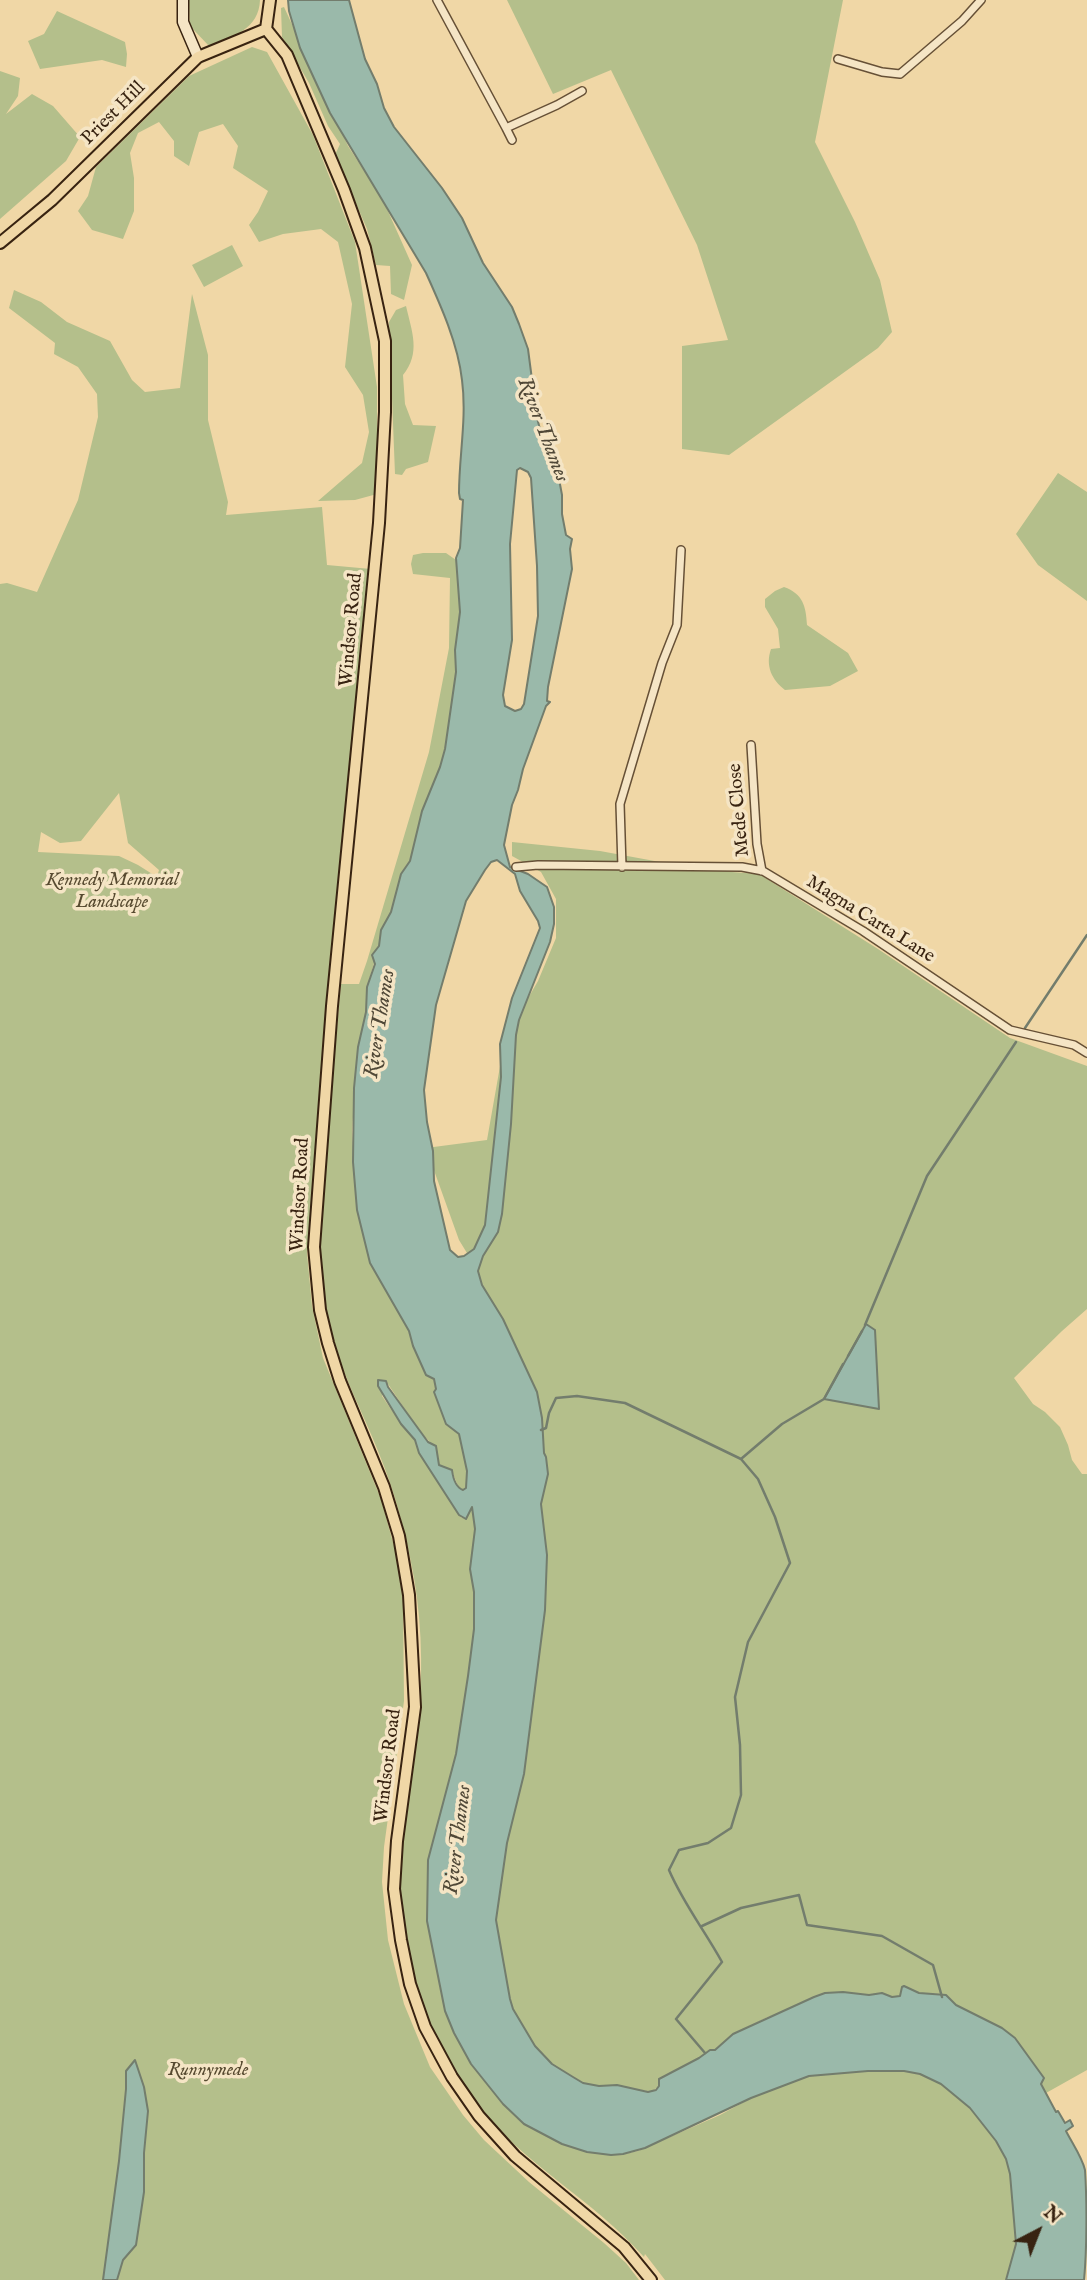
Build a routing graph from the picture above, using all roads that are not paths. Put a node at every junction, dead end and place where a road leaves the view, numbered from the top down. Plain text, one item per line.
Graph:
1 (183, 0) edge
2 (270, 0) edge
3 (437, 0) edge
4 (981, 0) edge
5 (266, 29) junction
6 (198, 57) junction
7 (838, 59) dead end
8 (582, 91) dead end
9 (506, 128) junction
10 (512, 140) dead end
11 (0, 243) edge
12 (681, 550) dead end
13 (751, 745) dead end
14 (516, 867) dead end
15 (622, 867) junction
16 (762, 871) junction
17 (1087, 1053) edge
18 (651, 2280) edge

1 - 6 main road
2 - 5 main road
3 - 9 street
4 - 7 street
5 - 6 main road, Priest Hill
5 - 18 main road, Windsor Road
6 - 11 main road, Priest Hill
8 - 9 street
9 - 10 street
12 - 15 street
13 - 16 street, Mede Close
14 - 15 street, Magna Carta Lane
15 - 16 street, Magna Carta Lane
16 - 17 street, Magna Carta Lane

